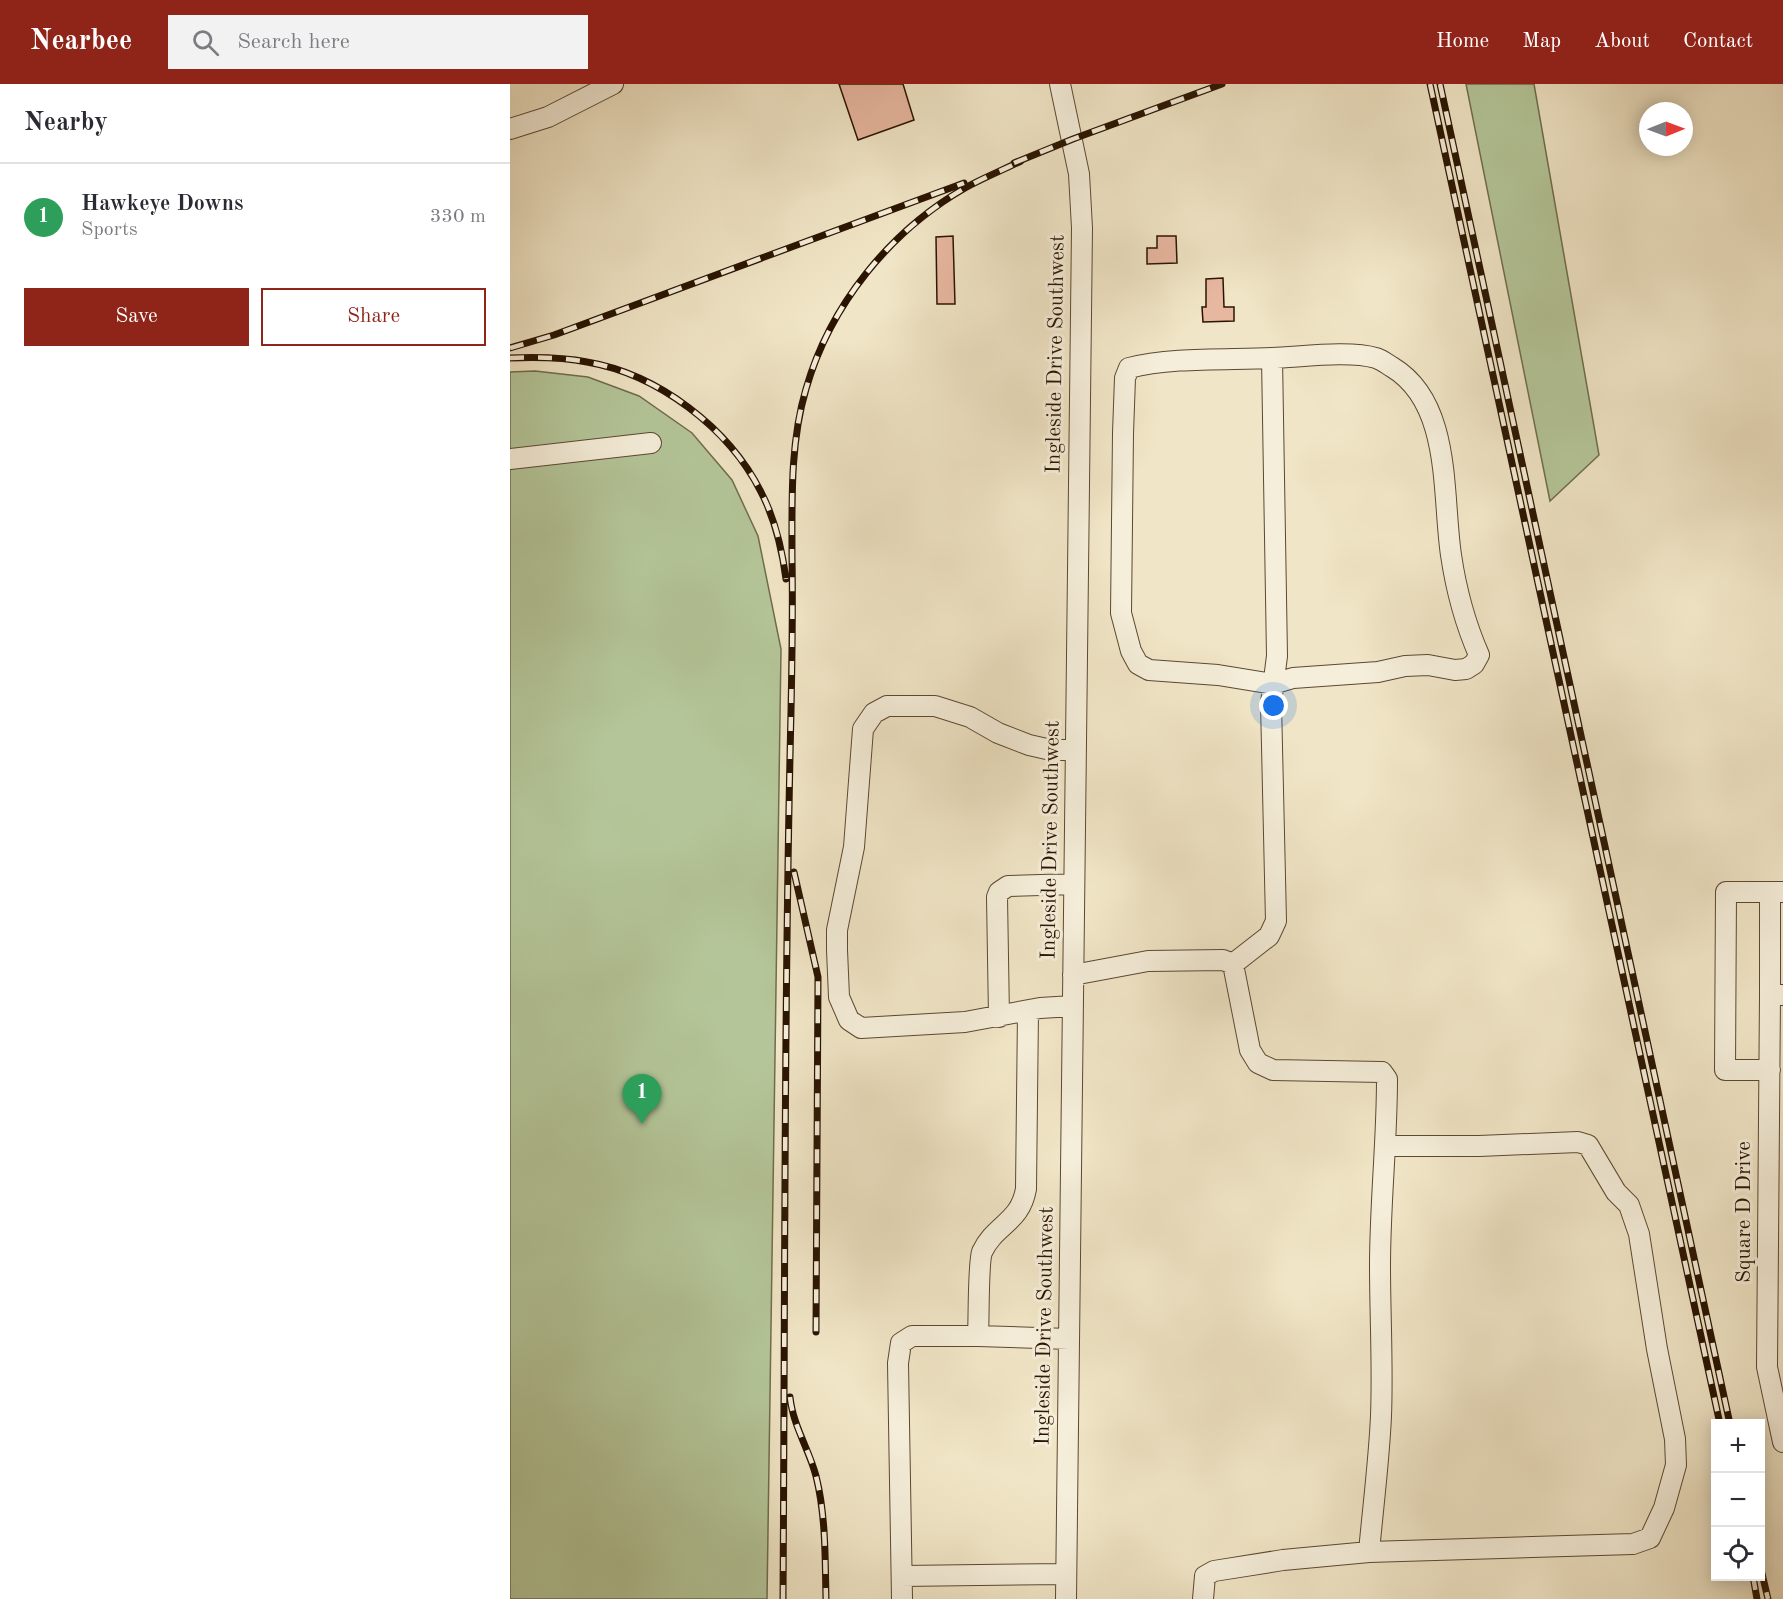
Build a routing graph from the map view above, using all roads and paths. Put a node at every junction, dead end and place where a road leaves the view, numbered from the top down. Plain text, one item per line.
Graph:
1 (613, 84) edge
2 (1060, 84) edge
3 (510, 129) edge
4 (1272, 358) junction
5 (651, 443) dead end
6 (510, 459) edge
7 (1273, 684) junction
8 (1076, 750) junction
9 (1074, 884) junction
10 (1776, 892) edge
11 (1233, 964) junction
12 (1073, 975) junction
13 (1777, 995) edge
14 (1073, 1006) junction
15 (1028, 1011) junction
16 (999, 1017) junction
17 (1770, 1070) junction
18 (1386, 1146) junction
19 (978, 1336) junction
20 (1069, 1339) junction
21 (1783, 1442) edge
22 (1369, 1552) junction
23 (1066, 1574) junction
24 (902, 1576) junction
25 (902, 1599) edge
26 (1066, 1599) edge
27 (1203, 1599) edge

1 - 3 street
2 - 8 street, Ingleside Drive Southwest
4 - 7 street
4 - 7 street
4 - 7 street
5 - 6 street
7 - 11 street
8 - 9 street, Ingleside Drive Southwest
8 - 16 street
9 - 12 street, Ingleside Drive Southwest
9 - 16 street
10 - 13 street, Square D Drive
10 - 17 street
11 - 12 street
11 - 18 street
12 - 14 street, Ingleside Drive Southwest
13 - 17 street, Square D Drive
14 - 15 street
14 - 20 street, Ingleside Drive Southwest
15 - 16 street
15 - 19 street
17 - 21 street, Square D Drive
18 - 22 street
18 - 22 street
19 - 20 street
19 - 24 street
20 - 23 street, Ingleside Drive Southwest
22 - 27 street
23 - 24 street
23 - 26 street, Ingleside Drive Southwest
24 - 25 street

